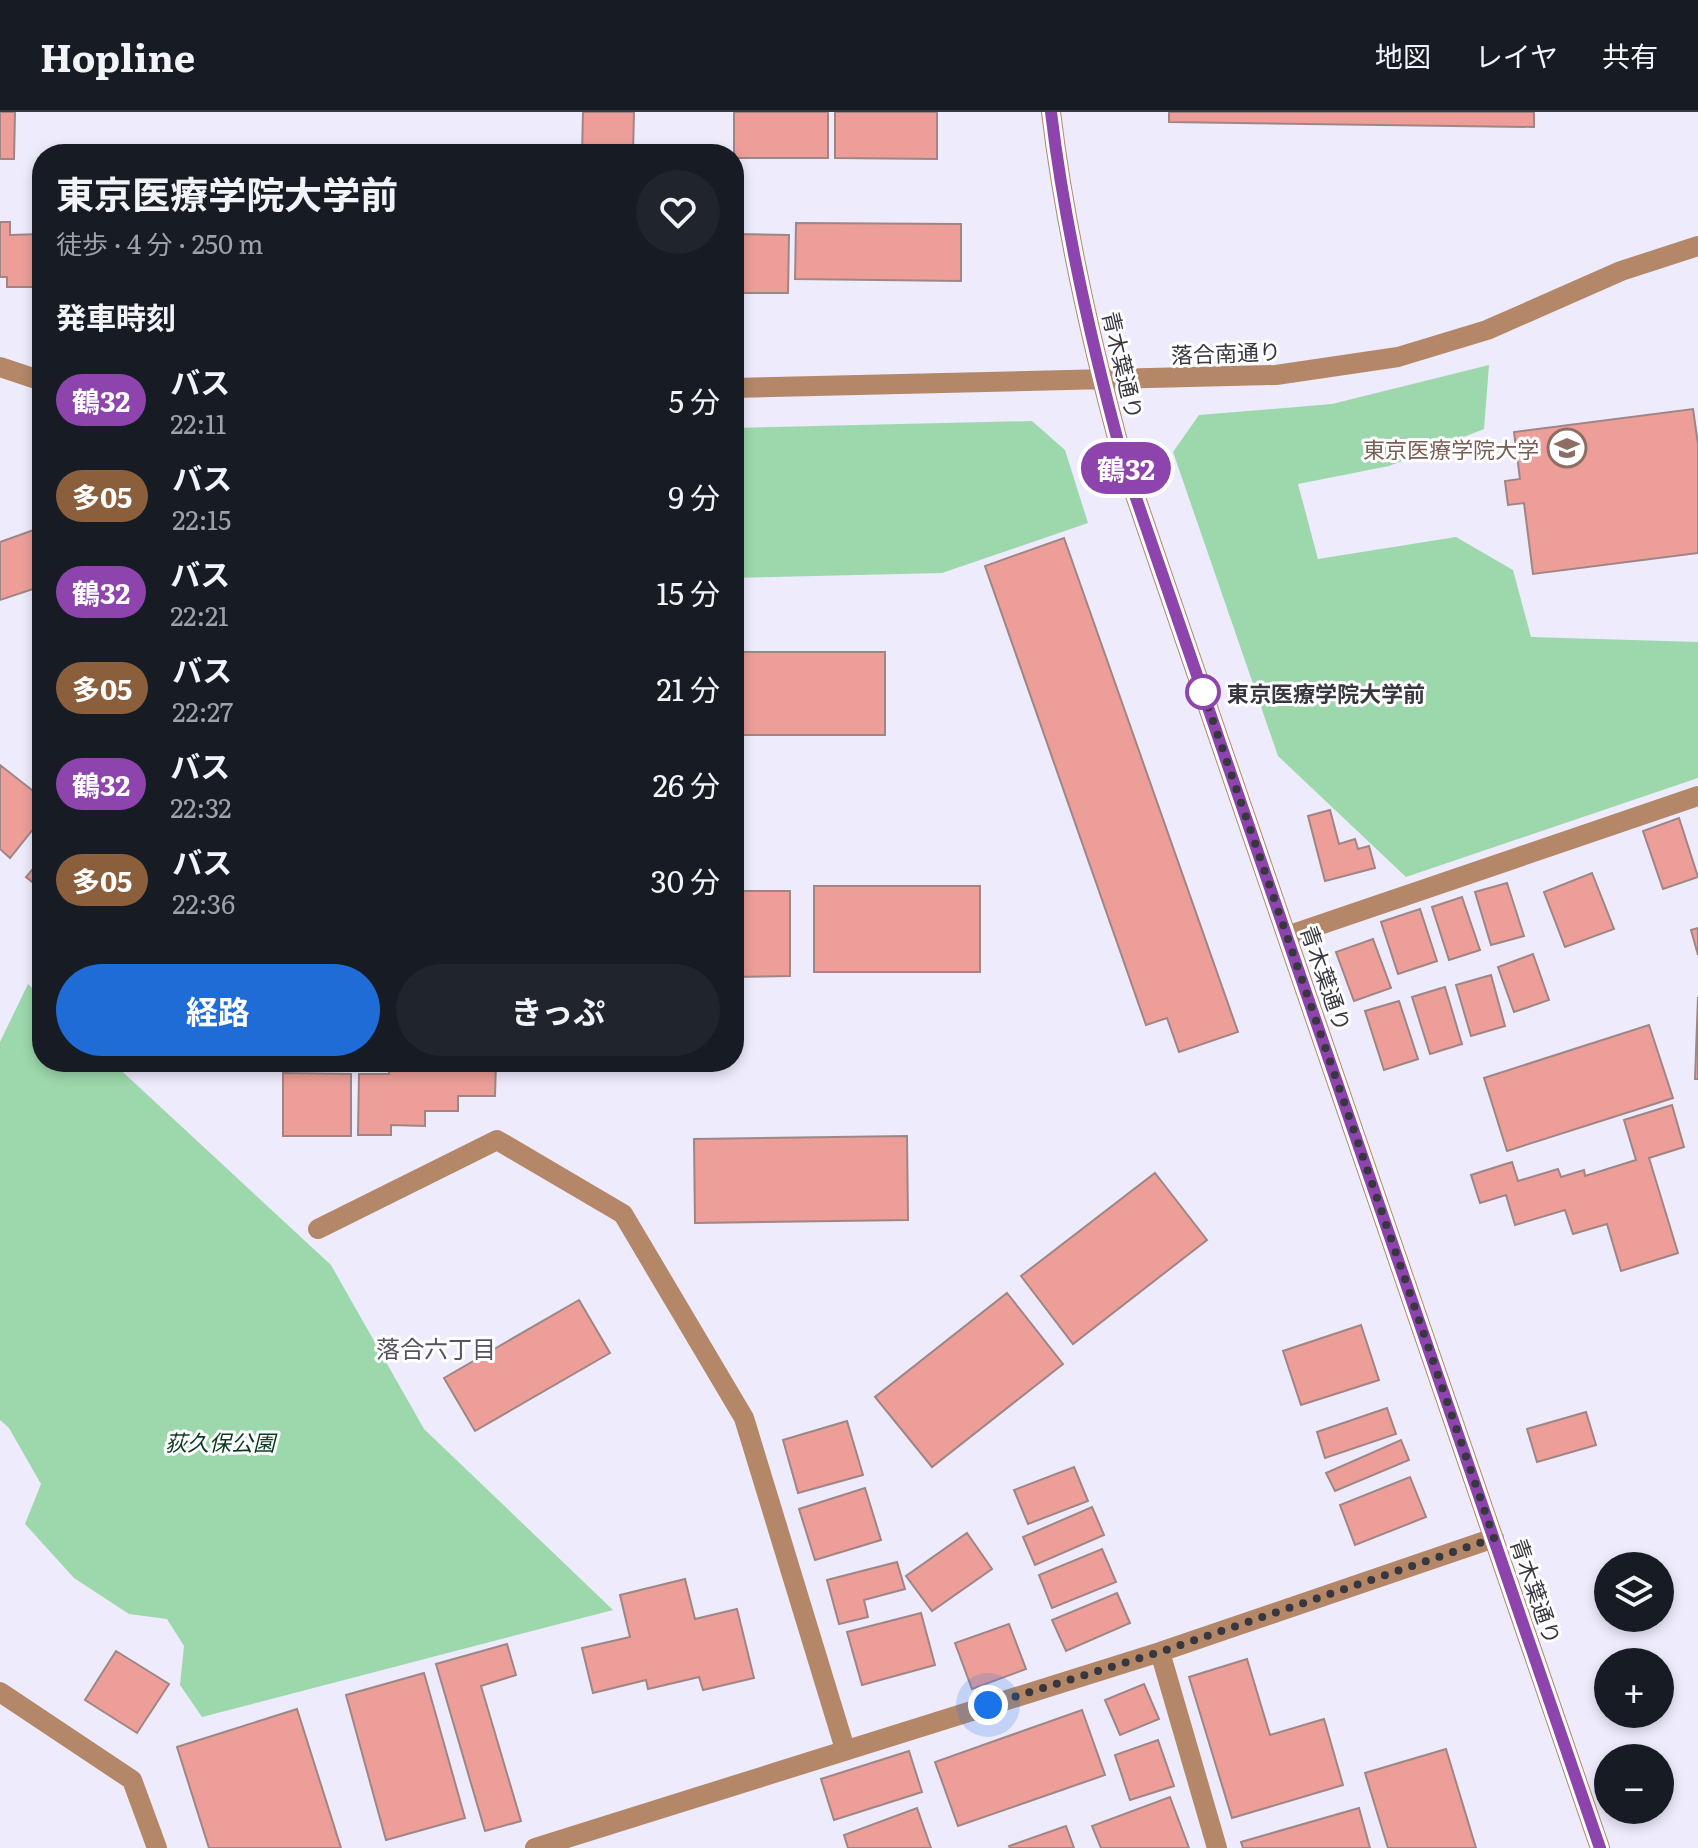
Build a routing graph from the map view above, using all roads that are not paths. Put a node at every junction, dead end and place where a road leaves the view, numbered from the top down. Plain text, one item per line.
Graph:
1 (1051, 112) edge
2 (1698, 246) edge
3 (0, 367) edge
4 (32, 378) edge
5 (1101, 380) junction
6 (744, 388) edge
7 (1698, 796) edge
8 (1287, 936) junction
9 (318, 1229) dead end
10 (1494, 1538) junction
11 (1160, 1652) junction
12 (0, 1692) edge
13 (845, 1749) junction
14 (157, 1848) edge
15 (535, 1848) edge
16 (1217, 1848) edge
17 (1600, 1848) edge

1 - 5 street, 青木葉通り
2 - 5 street, 落合南通り
3 - 4 street
5 - 6 street, 落合南通り
5 - 8 street, 青木葉通り
7 - 8 street
8 - 10 street, 青木葉通り
9 - 13 street
10 - 11 street
10 - 17 street, 青木葉通り
11 - 13 street
11 - 16 street
12 - 14 street
13 - 15 street

